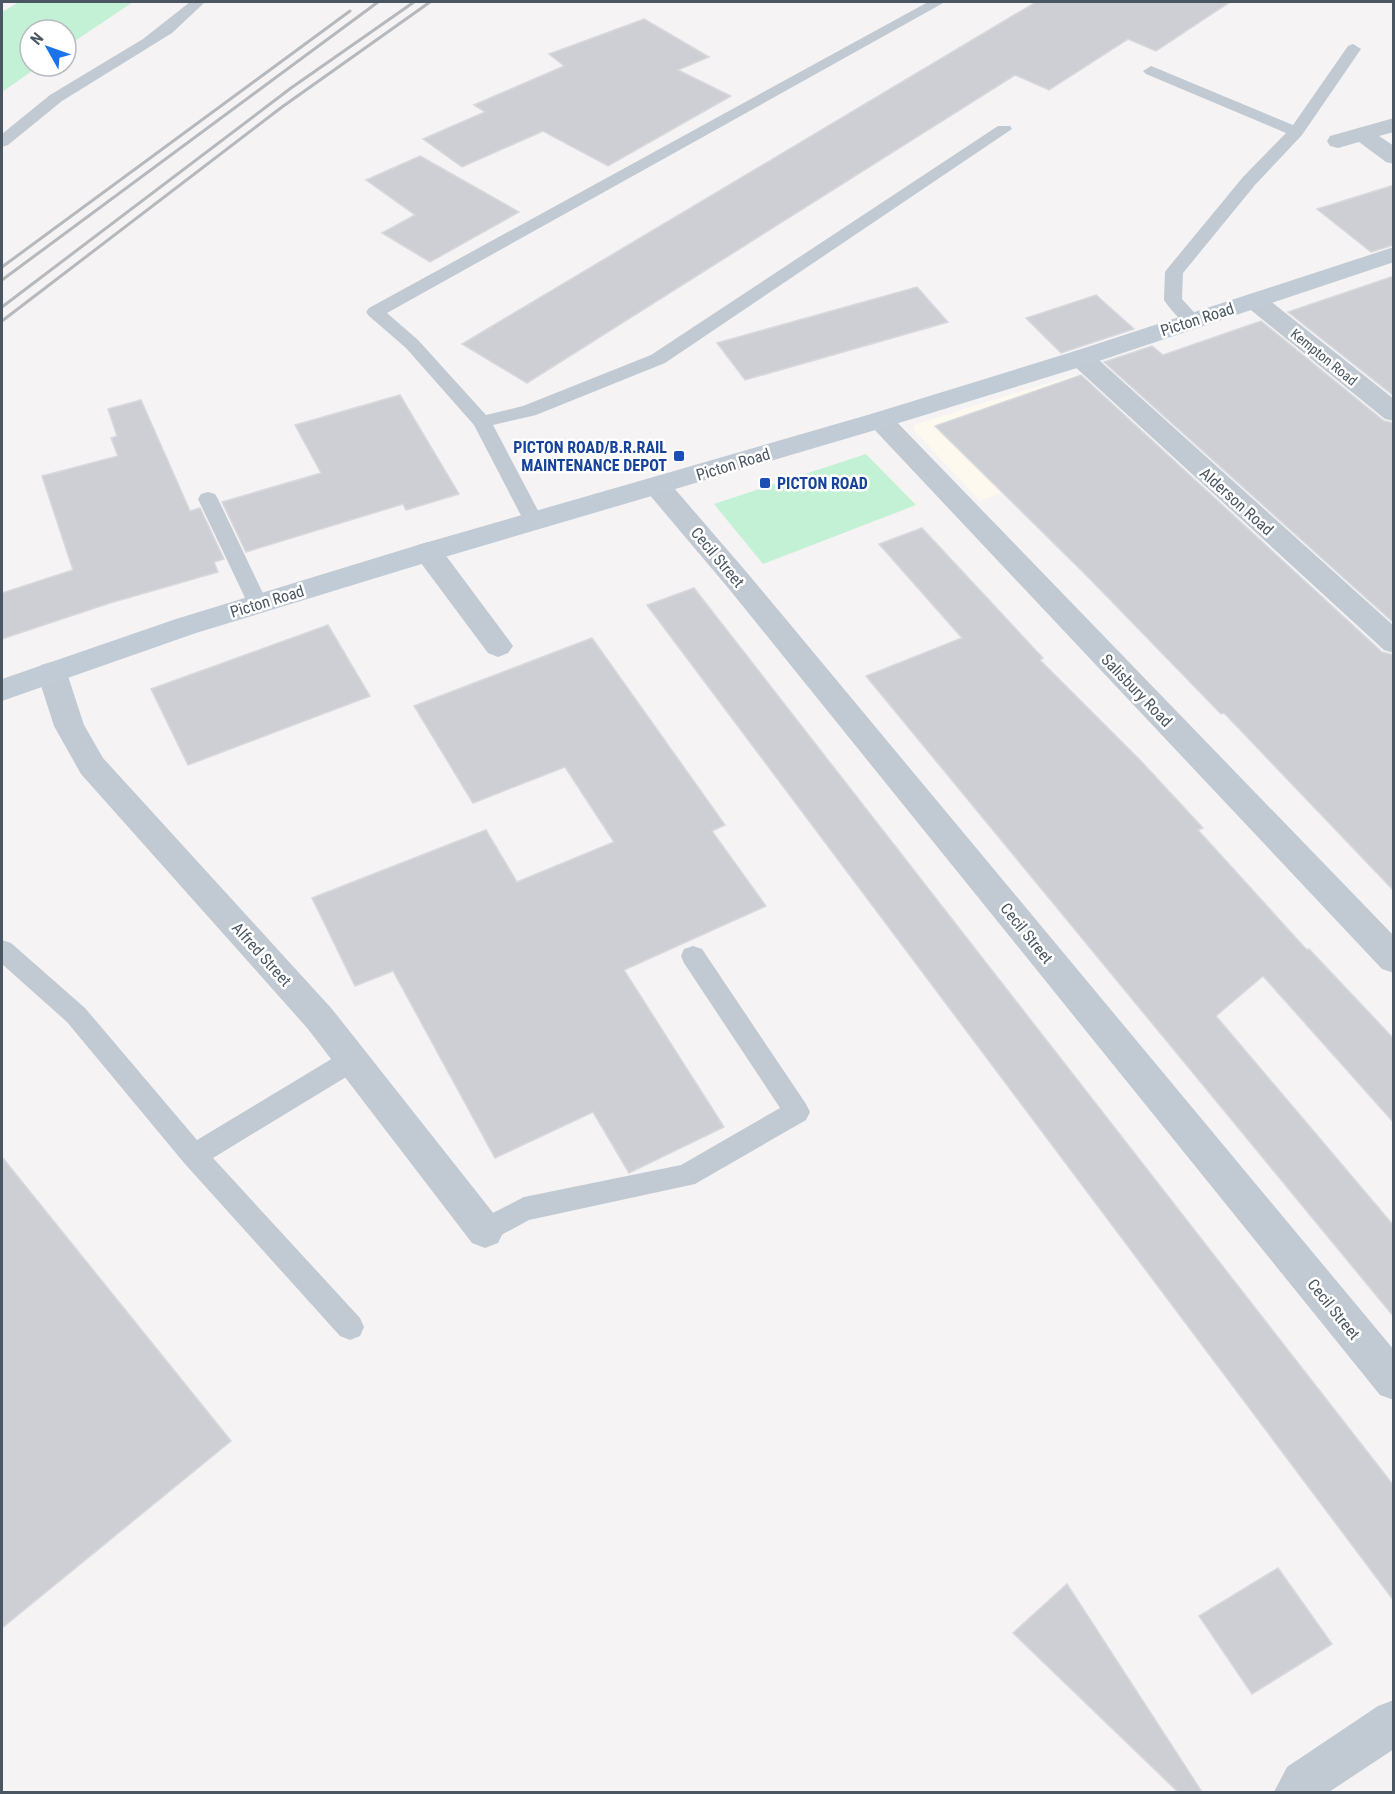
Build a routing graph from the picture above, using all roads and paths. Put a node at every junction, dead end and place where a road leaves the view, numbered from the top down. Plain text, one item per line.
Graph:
1 (198, 2) edge
2 (938, 2) edge
3 (1353, 49) dead end
4 (1151, 71) dead end
5 (1394, 125) edge
6 (1004, 129) dead end
7 (1296, 132) junction
8 (1362, 134) junction
9 (1338, 141) dead end
10 (2, 142) edge
11 (1394, 158) edge
12 (1394, 254) edge
13 (1255, 301) junction
14 (1192, 320) junction
15 (1081, 358) junction
16 (1394, 413) edge
17 (880, 420) junction
18 (482, 422) junction
19 (658, 486) junction
20 (208, 499) dead end
21 (534, 522) junction
22 (428, 552) junction
23 (258, 604) junction
24 (1394, 643) edge
25 (498, 646) dead end
26 (52, 672) junction
27 (2, 690) edge
28 (2, 950) edge
29 (693, 956) dead end
30 (1394, 959) edge
31 (352, 1060) junction
32 (194, 1156) junction
33 (485, 1232) joint
34 (350, 1327) dead end
35 (1394, 1382) edge
36 (1394, 1722) edge
37 (1297, 1792) edge

1 - 10 lane
2 - 18 lane
3 - 7 lane
4 - 7 lane
5 - 8 street
6 - 18 lane
7 - 14 lane
8 - 9 street
8 - 11 street
12 - 13 main road, Picton Road
13 - 14 main road, Picton Road
13 - 16 street, Kempton Road
14 - 15 main road, Picton Road
15 - 17 main road, Picton Road
15 - 24 street, Alderson Road
17 - 19 main road, Picton Road
17 - 30 street, Salisbury Road
18 - 21 lane
19 - 21 main road, Picton Road
19 - 35 street, Cecil Street
20 - 23 lane
21 - 22 main road, Picton Road
22 - 23 main road, Picton Road
22 - 25 street
23 - 26 main road, Picton Road
26 - 27 main road, Picton Road
26 - 31 street, Alfred Street
28 - 32 lane
29 - 33 lane
31 - 32 lane
31 - 33 street, Alfred Street
32 - 34 lane
36 - 37 street

